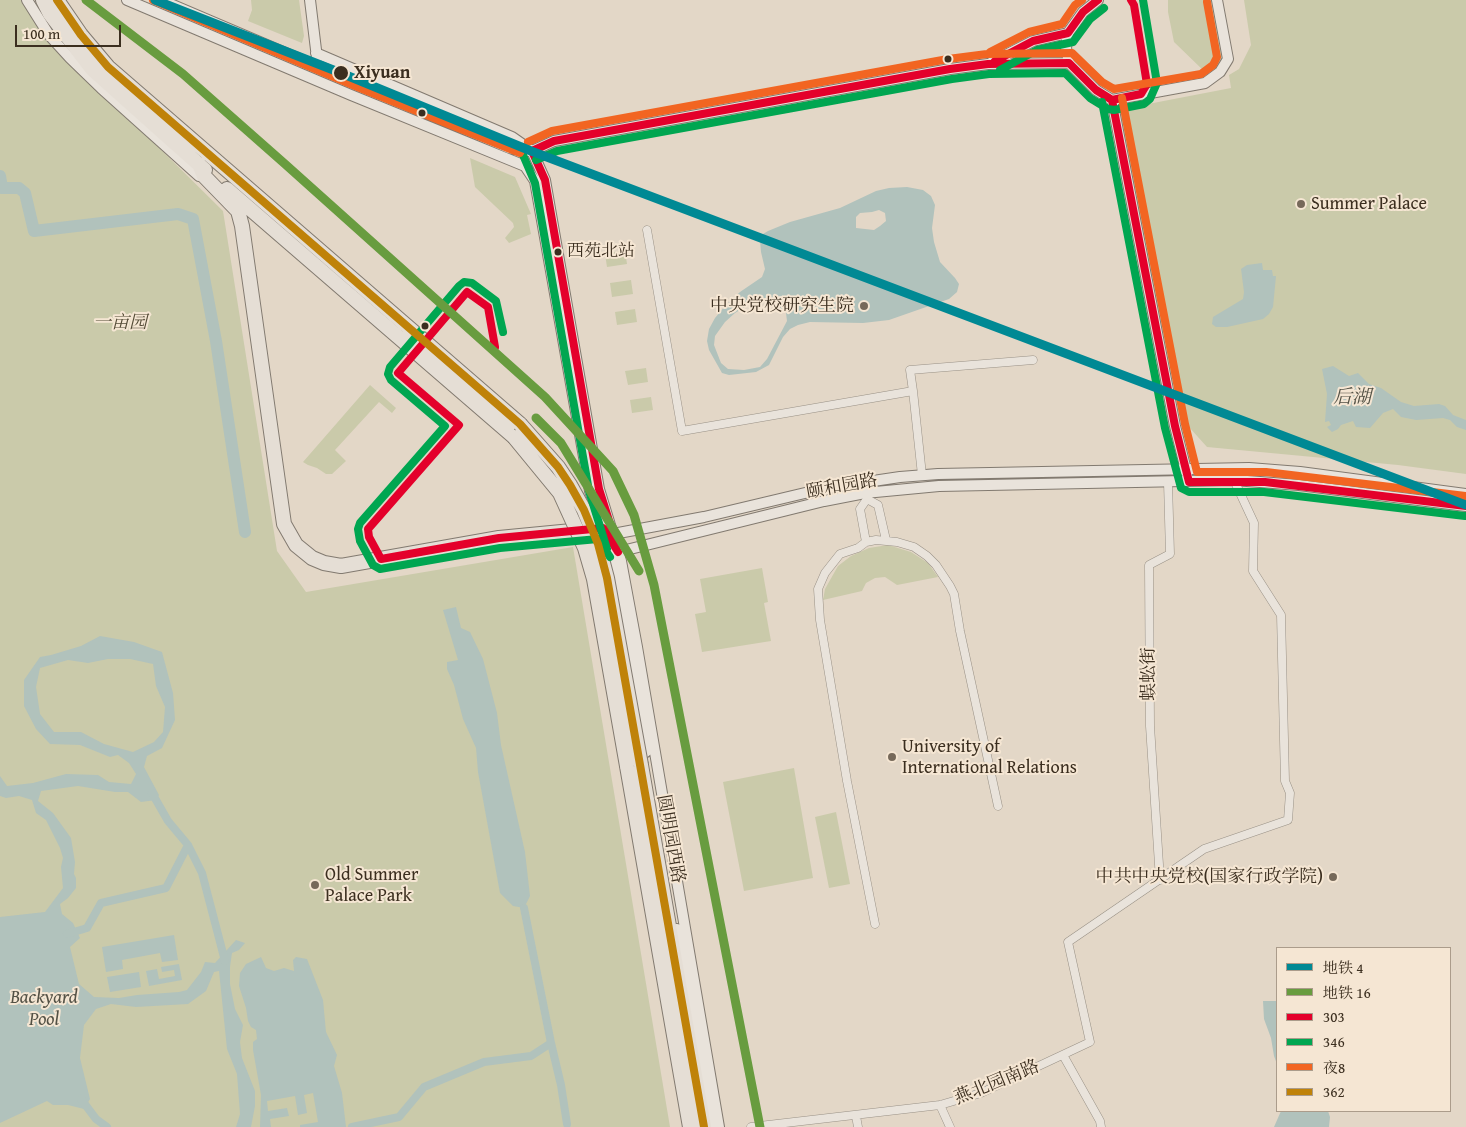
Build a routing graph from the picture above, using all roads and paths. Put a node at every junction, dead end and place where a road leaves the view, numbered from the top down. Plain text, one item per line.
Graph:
1 (27, 0) edge
2 (43, 0) edge
3 (57, 0) edge
4 (127, 0) edge
5 (161, 0) edge
6 (310, 0) edge
7 (1098, 0) edge
8 (1217, 0) edge
9 (1068, 33) junction
10 (316, 53) junction
11 (1069, 62) junction
12 (988, 64) junction
13 (318, 66) junction
14 (1112, 100) junction
15 (532, 151) junction
16 (525, 166) junction
17 (199, 170) junction
18 (647, 230) dead end
19 (1033, 360) dead end
20 (913, 391) junction
21 (1186, 469) junction
22 (922, 475) junction
23 (1234, 480) junction
24 (1168, 482) junction
25 (1188, 482) junction
26 (1466, 494) edge
27 (866, 496) junction
28 (1466, 506) edge
29 (608, 531) junction
30 (886, 540) junction
31 (866, 542) junction
32 (618, 552) junction
33 (634, 766) junction
34 (998, 806) dead end
35 (1160, 880) junction
36 (875, 924) dead end
37 (1063, 1055) junction
38 (940, 1105) junction
39 (856, 1116) junction
40 (690, 1127) edge
41 (704, 1127) edge
42 (711, 1127) edge
43 (718, 1127) edge
44 (751, 1127) edge
45 (858, 1127) edge
46 (950, 1127) edge
47 (1101, 1127) edge

1 - 17 main road
2 - 17 highway
3 - 33 highway, bridge
4 - 16 main road
5 - 13 main road
6 - 10 main road
7 - 9 main road
8 - 14 main road
9 - 11 main road
9 - 12 main road
10 - 13 main road
10 - 15 main road
11 - 12 main road
11 - 14 main road
12 - 15 main road
13 - 15 main road
14 - 21 main road
15 - 16 main road
15 - 29 main road
16 - 29 main road
17 - 29 highway
17 - 33 highway, bridge
18 - 20 street
19 - 20 street
20 - 22 street
21 - 22 main road, 颐和园路
21 - 25 main road
21 - 26 main road, 颐和园路
22 - 29 main road, 颐和园路
23 - 25 main road, 颐和园路
23 - 28 main road, 颐和园路
23 - 35 street
24 - 25 main road, 颐和园路
24 - 27 main road, 颐和园路
24 - 35 street, 蜈蚣街
27 - 30 street
27 - 31 street
27 - 32 main road, 颐和园路
29 - 32 main road
29 - 42 main road, 圆明园西路
30 - 31 street
30 - 34 street
31 - 36 street
32 - 43 main road, 圆明园西路
33 - 40 highway
33 - 41 highway
35 - 37 street, 燕北园南路
37 - 38 street, 燕北园南路
37 - 47 street
38 - 39 street, 燕北园南路
38 - 46 street
39 - 44 street, 燕北园南路
39 - 45 street

